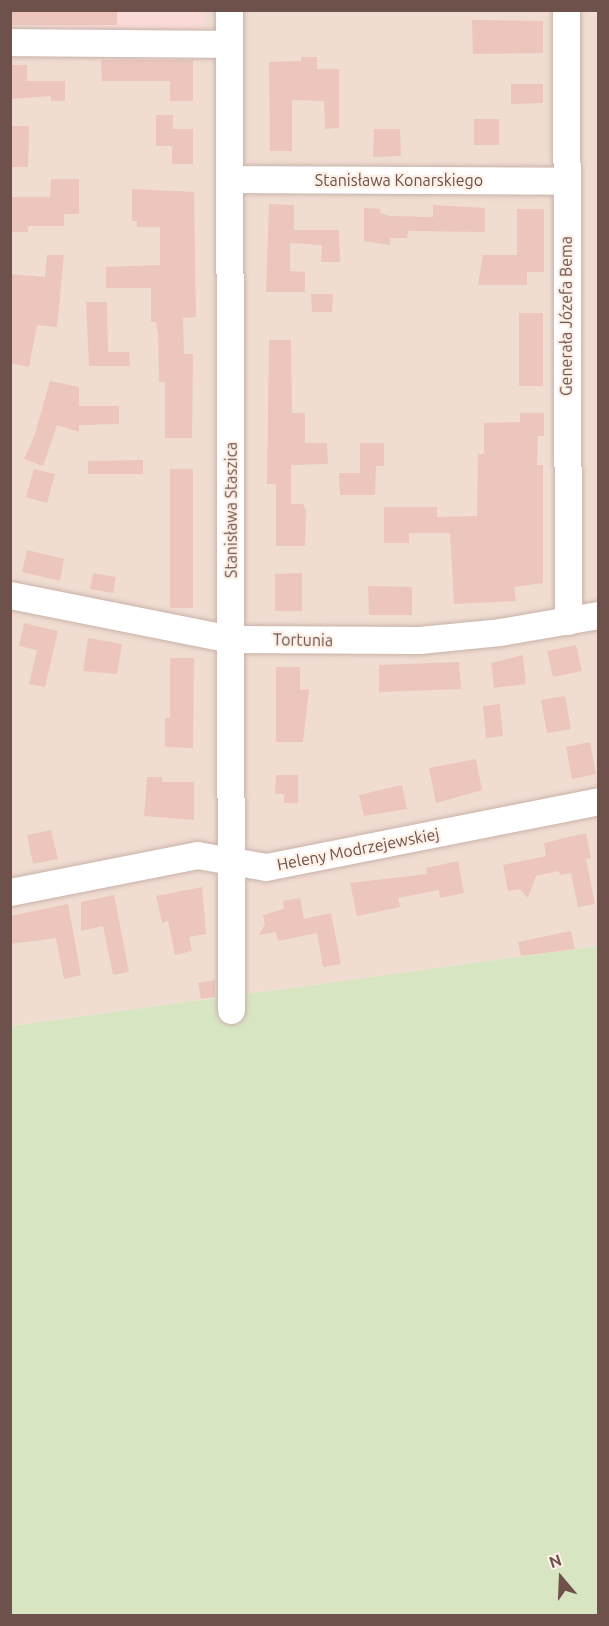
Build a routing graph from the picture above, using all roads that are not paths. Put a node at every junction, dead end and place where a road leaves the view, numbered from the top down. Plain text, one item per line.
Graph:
1 (229, 10) edge
2 (566, 10) edge
3 (10, 42) edge
4 (228, 45) junction
5 (232, 179) junction
6 (566, 181) junction
7 (10, 595) edge
8 (598, 615) edge
9 (568, 621) junction
10 (231, 639) junction
11 (598, 801) edge
12 (233, 858) junction
13 (10, 892) edge
14 (231, 1010) dead end

1 - 4 street, Stanisława Staszica
2 - 6 street, Generała Józefa Bema
3 - 4 street
4 - 5 street, Stanisława Staszica
5 - 6 street, Stanisława Konarskiego
5 - 10 street, Stanisława Staszica
6 - 9 street, Generała Józefa Bema
7 - 10 street, Tortunia
8 - 9 street, Tortunia
9 - 10 street, Tortunia
10 - 12 street, Stanisława Staszica
11 - 12 street, Heleny Modrzejewskiej
12 - 13 street, Heleny Modrzejewskiej
12 - 14 street, Stanisława Staszica

